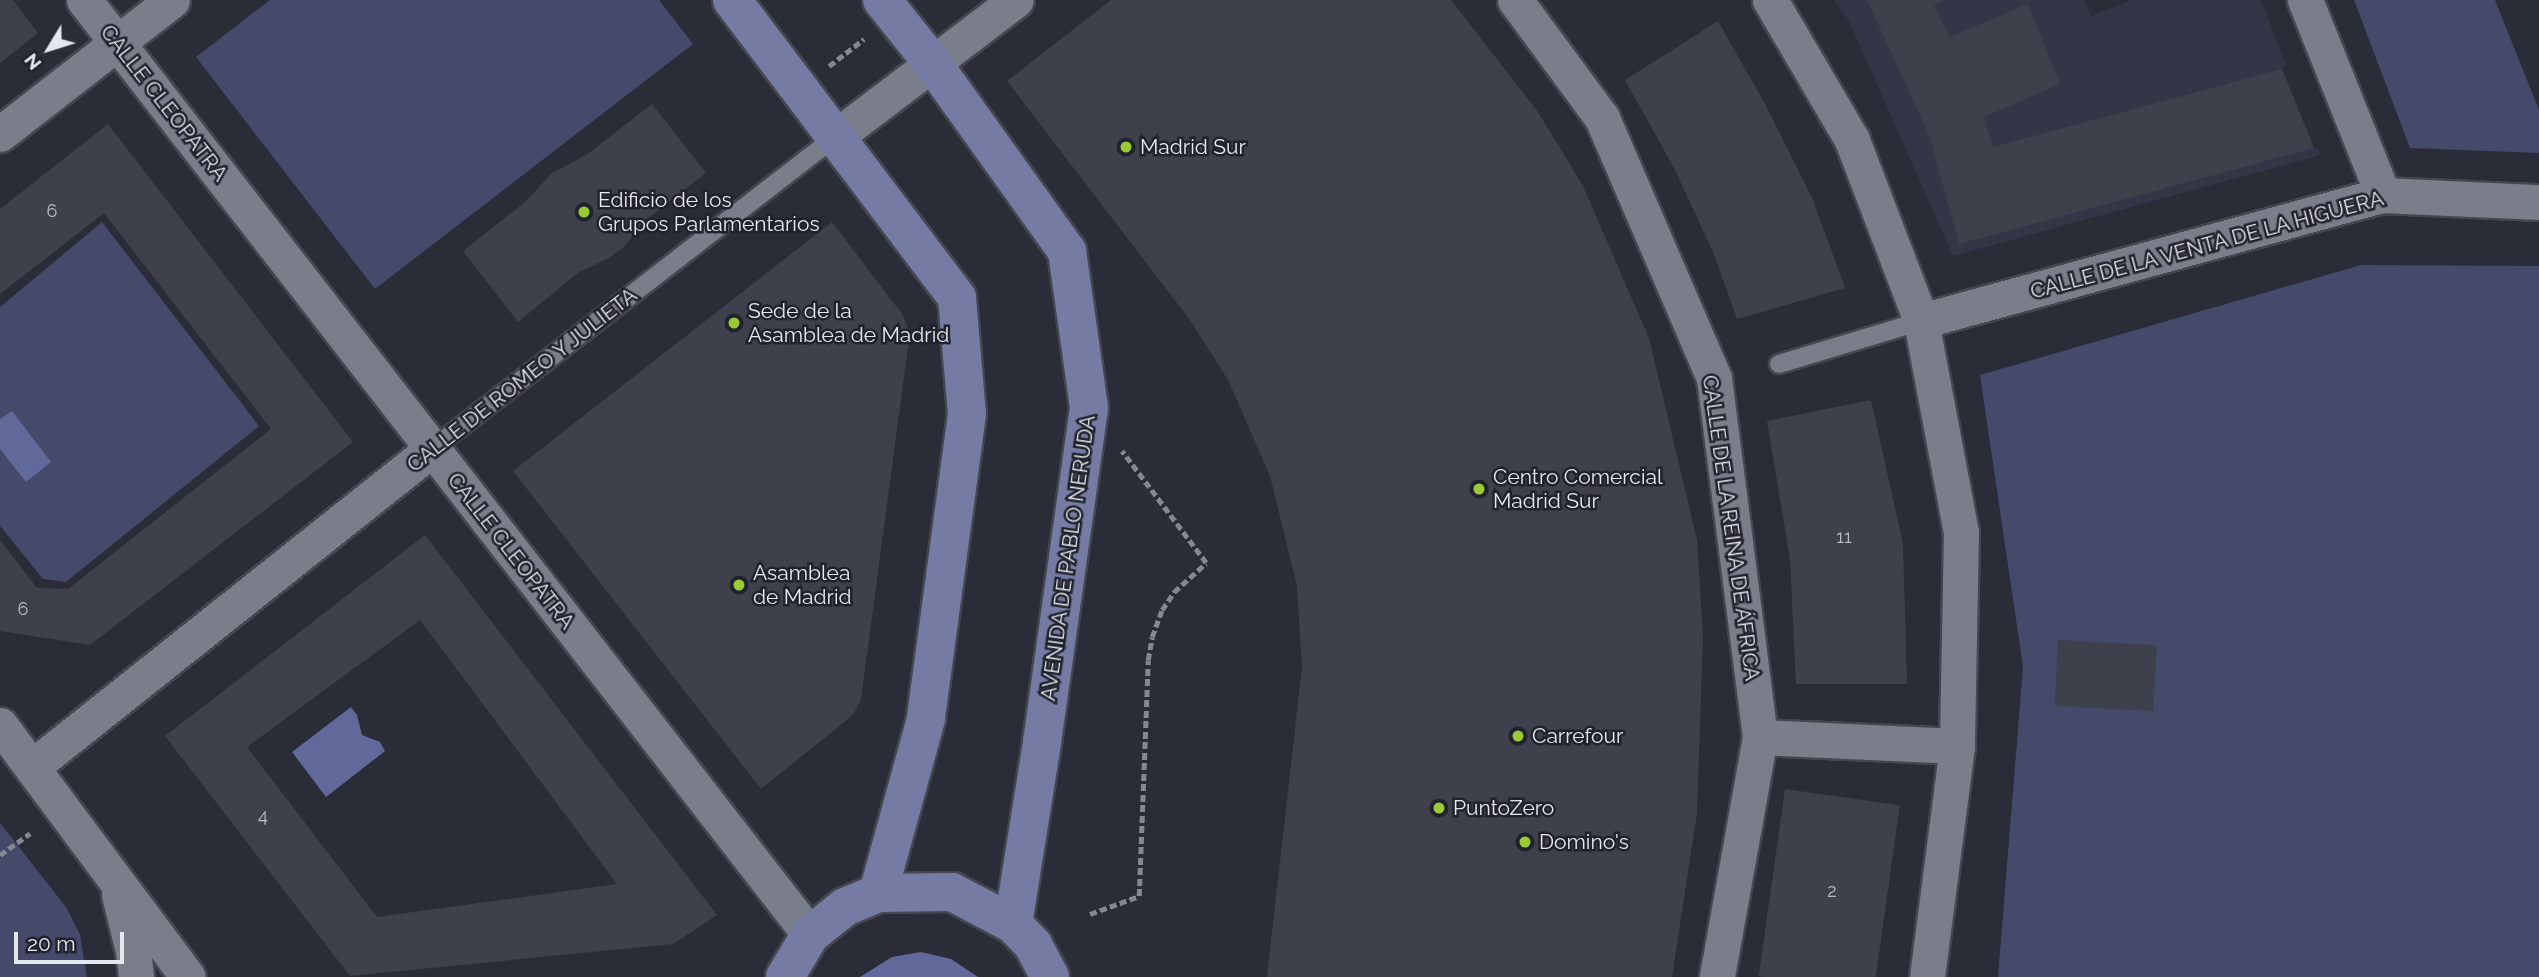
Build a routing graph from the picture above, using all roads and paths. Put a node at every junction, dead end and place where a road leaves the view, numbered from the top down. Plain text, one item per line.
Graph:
1 (84, 0) edge
2 (173, 0) edge
3 (732, 0) edge
4 (1016, 0) edge
5 (1515, 0) edge
6 (1770, 0) edge
7 (2305, 0) edge
8 (876, 17) edge
9 (117, 43) junction
10 (933, 64) junction
11 (821, 72) dead end
12 (0, 134) edge
13 (834, 138) junction
14 (2383, 195) junction
15 (2539, 202) edge
16 (1921, 321) junction
17 (1779, 363) dead end
18 (1089, 408) junction
19 (432, 449) junction
20 (0, 725) edge
21 (1760, 737) junction
22 (1956, 746) junction
23 (33, 767) junction
24 (30, 833) dead end
25 (0, 855) edge
26 (115, 878) junction
27 (878, 893) junction
28 (1090, 914) dead end
29 (1013, 924) junction
30 (810, 935) junction
31 (136, 977) edge
32 (188, 977) edge
33 (785, 977) edge
34 (1051, 977) edge
35 (1717, 977) edge
36 (1927, 977) edge

1 - 9 street, CALLE CLEOPATRA
2 - 9 street
3 - 13 main road
4 - 10 street, CALLE DE ROMEO Y JULIETA
5 - 21 street, CALLE DE LA REINA DE ÁFRICA
6 - 16 street
7 - 14 street
8 - 10 main road, AVENIDA DE PABLO NERUDA
8 - 11 path
9 - 12 street
9 - 19 street, CALLE CLEOPATRA
10 - 13 street, CALLE DE ROMEO Y JULIETA
10 - 18 main road, AVENIDA DE PABLO NERUDA
13 - 19 lane, CALLE DE ROMEO Y JULIETA
13 - 27 main road
14 - 15 street, CALLE DE LA VENTA DE LA HIGUERA
14 - 16 street, CALLE DE LA VENTA DE LA HIGUERA
16 - 17 lane
16 - 22 street
18 - 28 path
18 - 29 main road, AVENIDA DE PABLO NERUDA
19 - 23 street, CALLE DE ROMEO Y JULIETA
19 - 30 street, CALLE CLEOPATRA
20 - 23 street
21 - 22 street
21 - 35 street, CALLE DE LA REINA DE ÁFRICA
22 - 36 street
23 - 26 street
24 - 25 path
26 - 31 street
26 - 32 street
27 - 29 main road
27 - 30 main road
29 - 34 main road
30 - 33 main road

